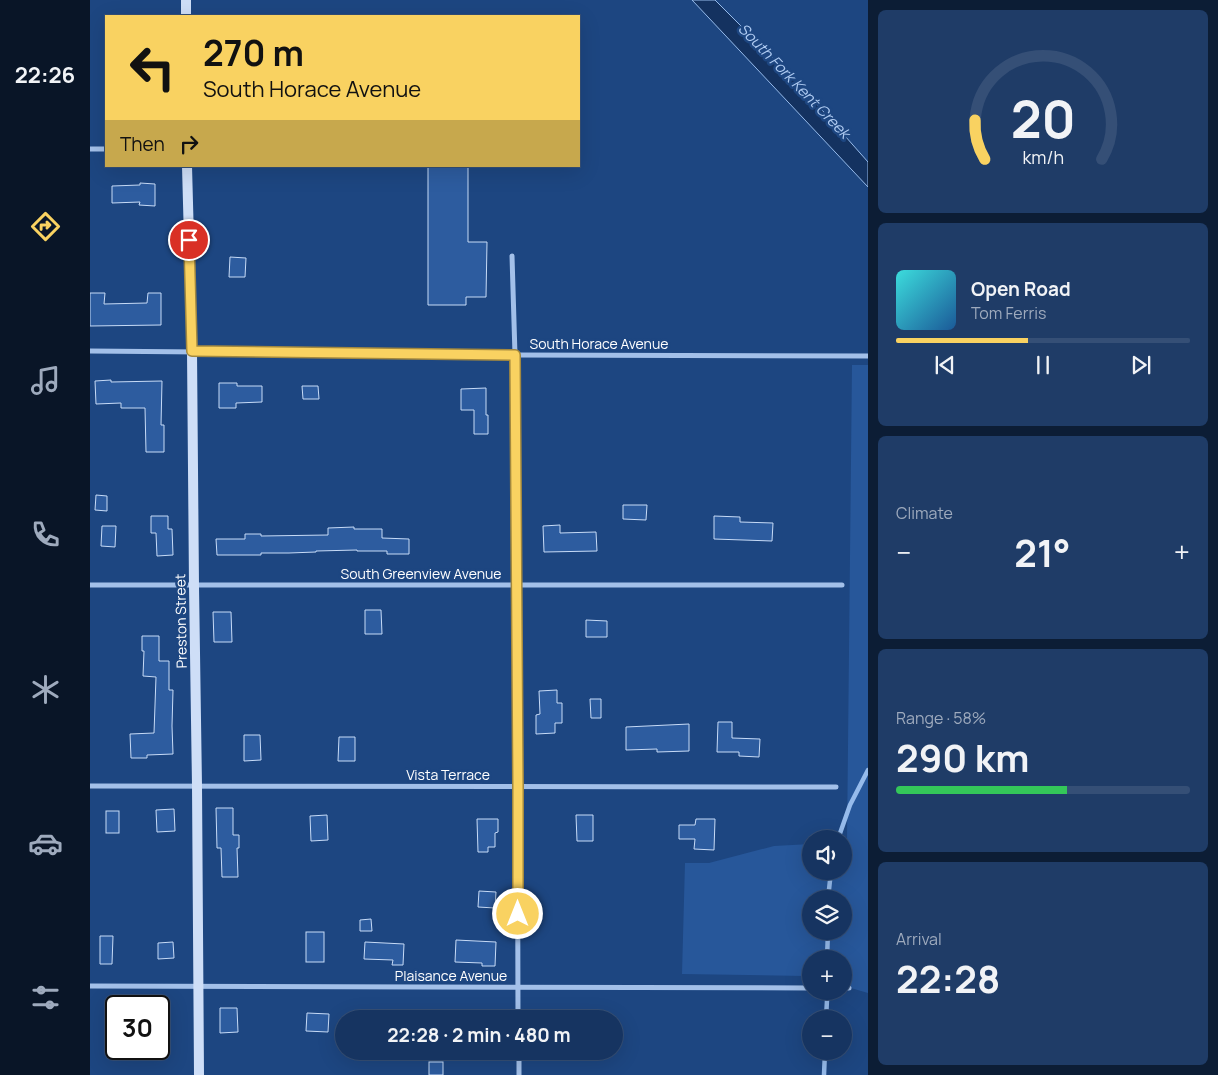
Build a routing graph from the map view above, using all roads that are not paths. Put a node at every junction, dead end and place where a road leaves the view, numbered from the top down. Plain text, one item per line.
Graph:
1 (186, 0) edge
2 (186, 15) edge
3 (90, 149) edge
4 (105, 149) edge
5 (187, 167) edge
6 (512, 256) dead end
7 (90, 351) edge
8 (192, 351) junction
9 (515, 355) junction
10 (868, 356) edge
11 (90, 585) edge
12 (842, 585) dead end
13 (194, 586) junction
14 (517, 586) junction
15 (90, 786) edge
16 (197, 786) junction
17 (518, 786) junction
18 (836, 787) dead end
19 (90, 986) edge
20 (199, 986) junction
21 (518, 987) junction
22 (802, 988) edge
23 (518, 1010) edge
24 (519, 1060) edge
25 (198, 1075) edge
26 (520, 1075) edge

1 - 2 street
3 - 4 street
5 - 8 street, Preston Street
6 - 9 street
7 - 8 street, South Horace Avenue
8 - 9 street, South Horace Avenue
8 - 13 street, Preston Street
9 - 10 street, South Horace Avenue
9 - 14 street
11 - 13 street, South Greenview Avenue
12 - 14 street, South Greenview Avenue
13 - 14 street, South Greenview Avenue
13 - 16 street, Preston Street
14 - 17 street
15 - 16 street, Vista Terrace
16 - 17 street, Vista Terrace
16 - 20 street, Preston Street
17 - 18 street, Vista Terrace
17 - 21 street
19 - 20 street, Plaisance Avenue
20 - 21 street, Plaisance Avenue
20 - 25 street, Preston Street
21 - 22 street, Plaisance Avenue
21 - 23 street
24 - 26 street

